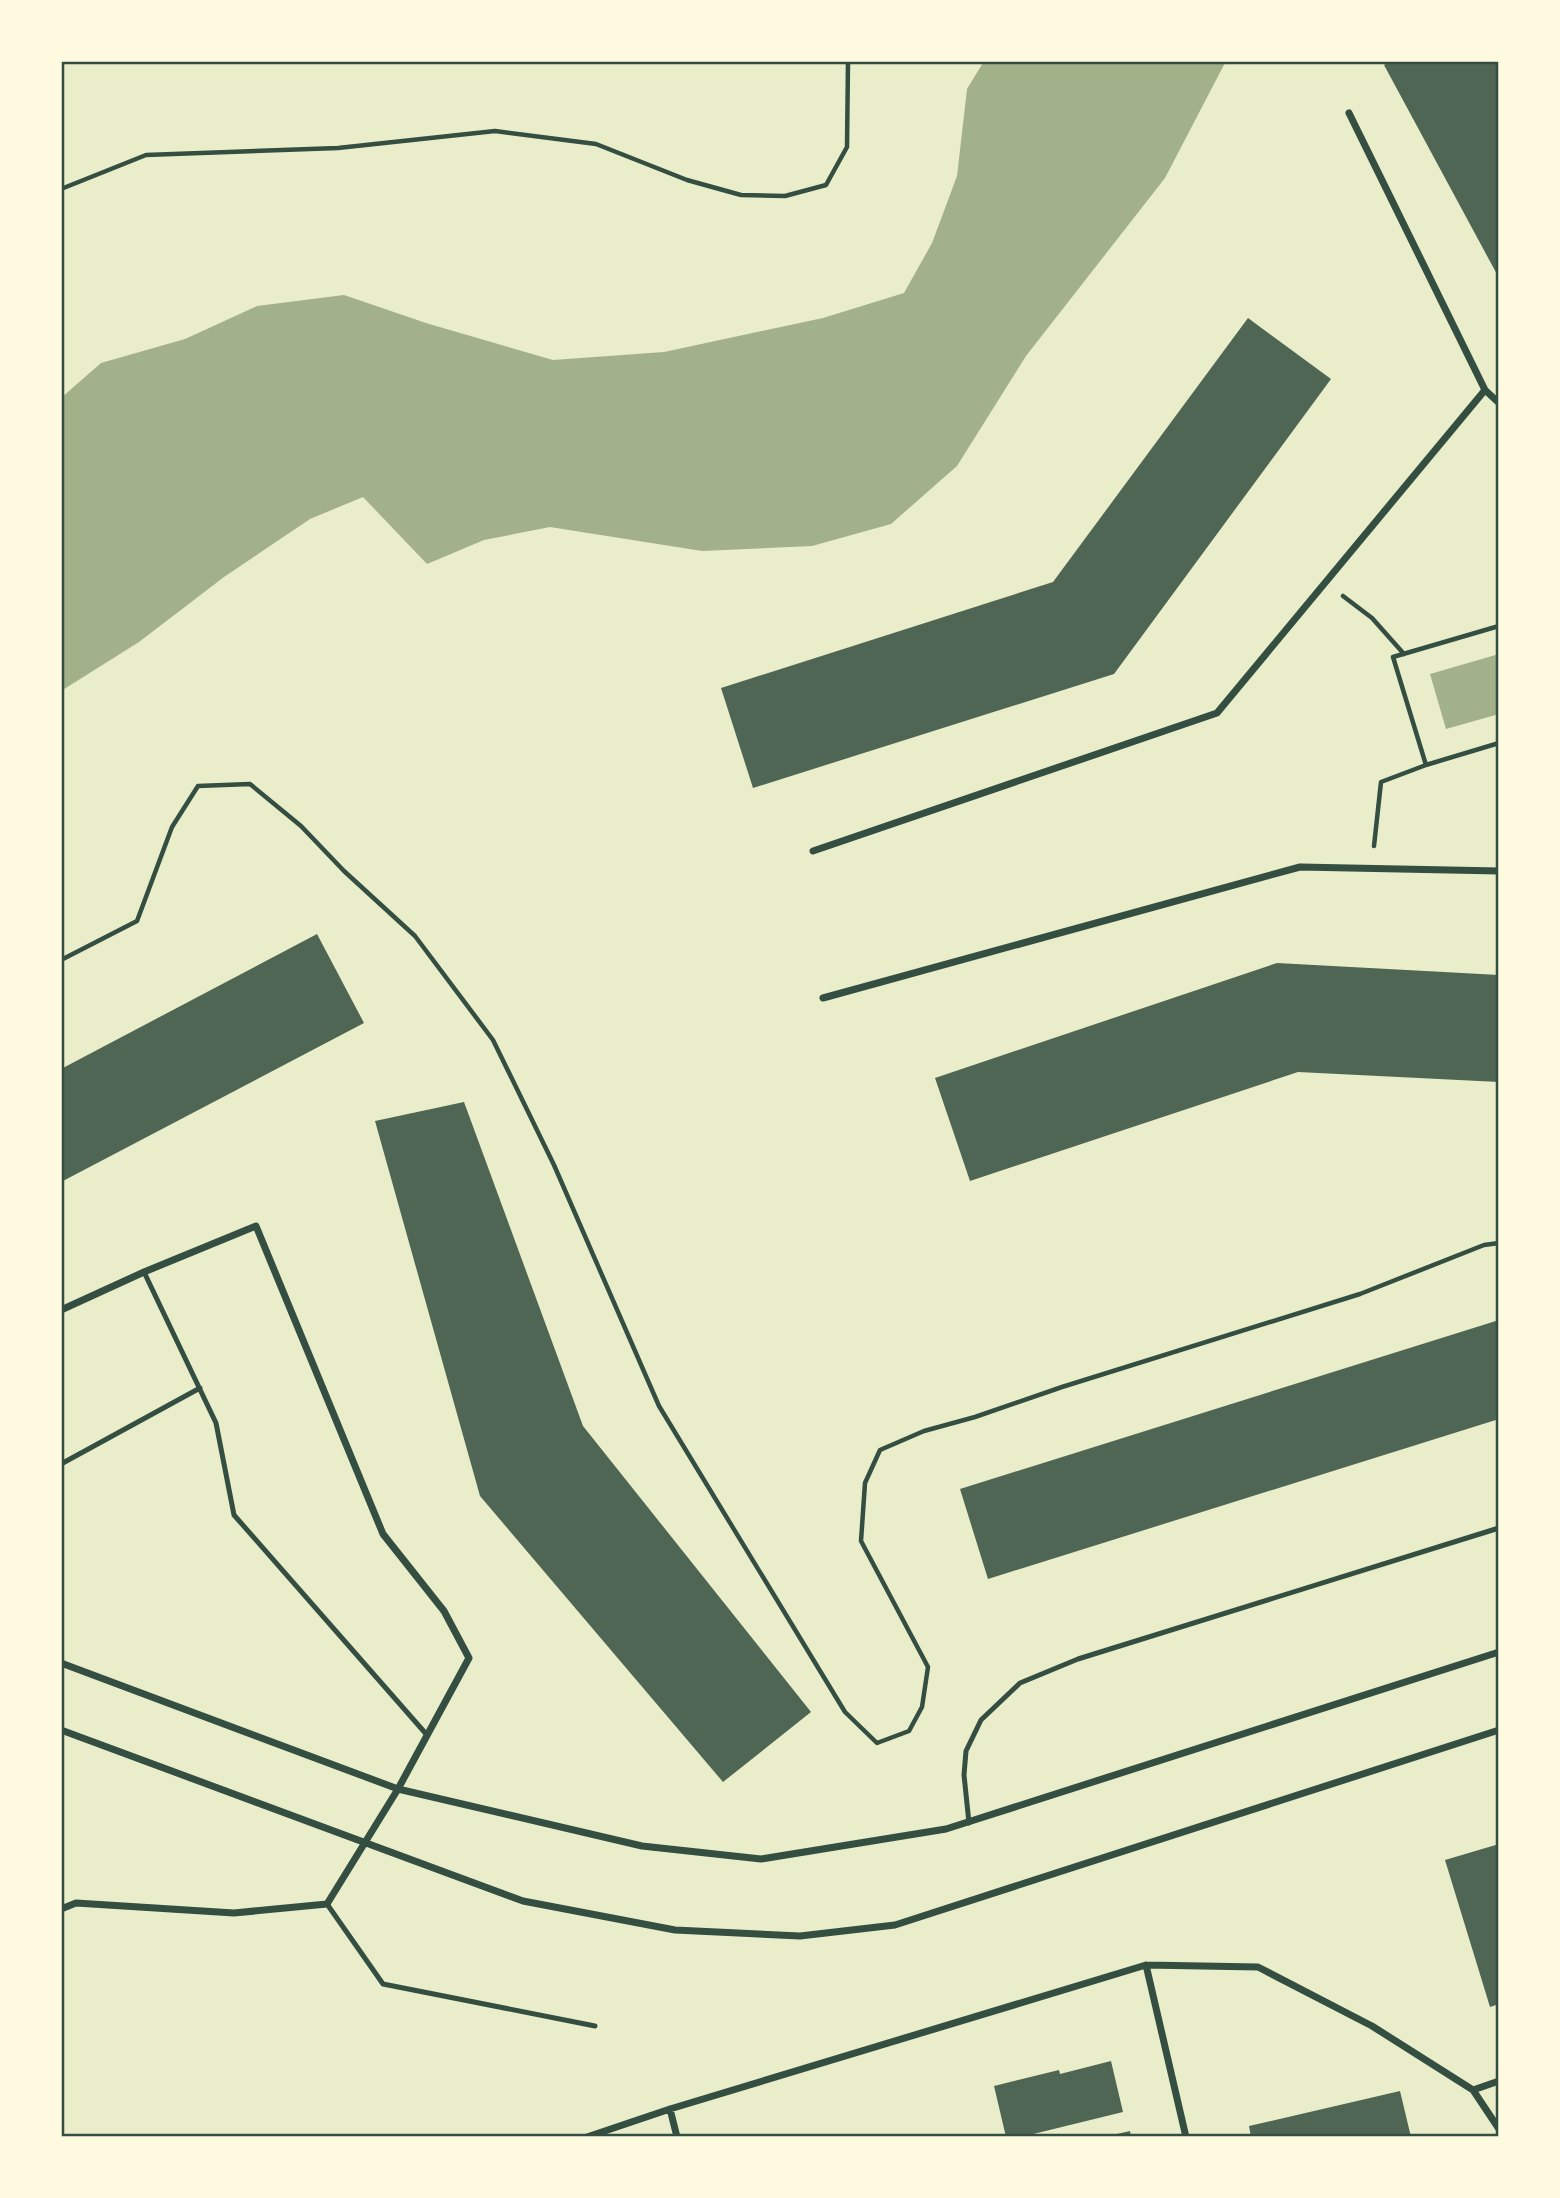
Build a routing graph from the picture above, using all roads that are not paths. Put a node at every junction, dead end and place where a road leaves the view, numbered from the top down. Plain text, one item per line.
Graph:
1 (1349, 113) dead end
2 (1485, 390) junction
3 (1499, 403) edge
4 (813, 851) dead end
5 (1499, 871) edge
6 (822, 998) dead end
7 (144, 1272) junction
8 (61, 1310) edge
9 (200, 1388) junction
10 (61, 1464) edge
11 (1499, 1528) edge
12 (1499, 1652) edge
13 (61, 1663) edge
14 (61, 1730) edge
15 (1499, 1730) edge
16 (427, 1735) junction
17 (398, 1789) junction
18 (969, 1823) junction
19 (365, 1842) junction
20 (327, 1904) junction
21 (61, 1909) edge
22 (1146, 1965) junction
23 (595, 2026) dead end
24 (1499, 2081) edge
25 (1473, 2090) junction
26 (670, 2109) junction
27 (1499, 2129) edge
28 (587, 2137) edge
29 (677, 2137) edge
30 (1186, 2137) edge

1 - 2 street
2 - 3 street
2 - 4 street
5 - 6 street
7 - 8 street
7 - 9 lane
7 - 16 street
9 - 10 lane
9 - 16 lane
11 - 18 lane
12 - 18 street
13 - 17 street
14 - 19 street
15 - 19 street
16 - 17 street
17 - 18 street
17 - 19 street
19 - 20 street
20 - 21 street
20 - 23 lane
22 - 25 street
22 - 26 street
22 - 30 street
24 - 25 street
25 - 27 street
26 - 28 street
26 - 29 street

